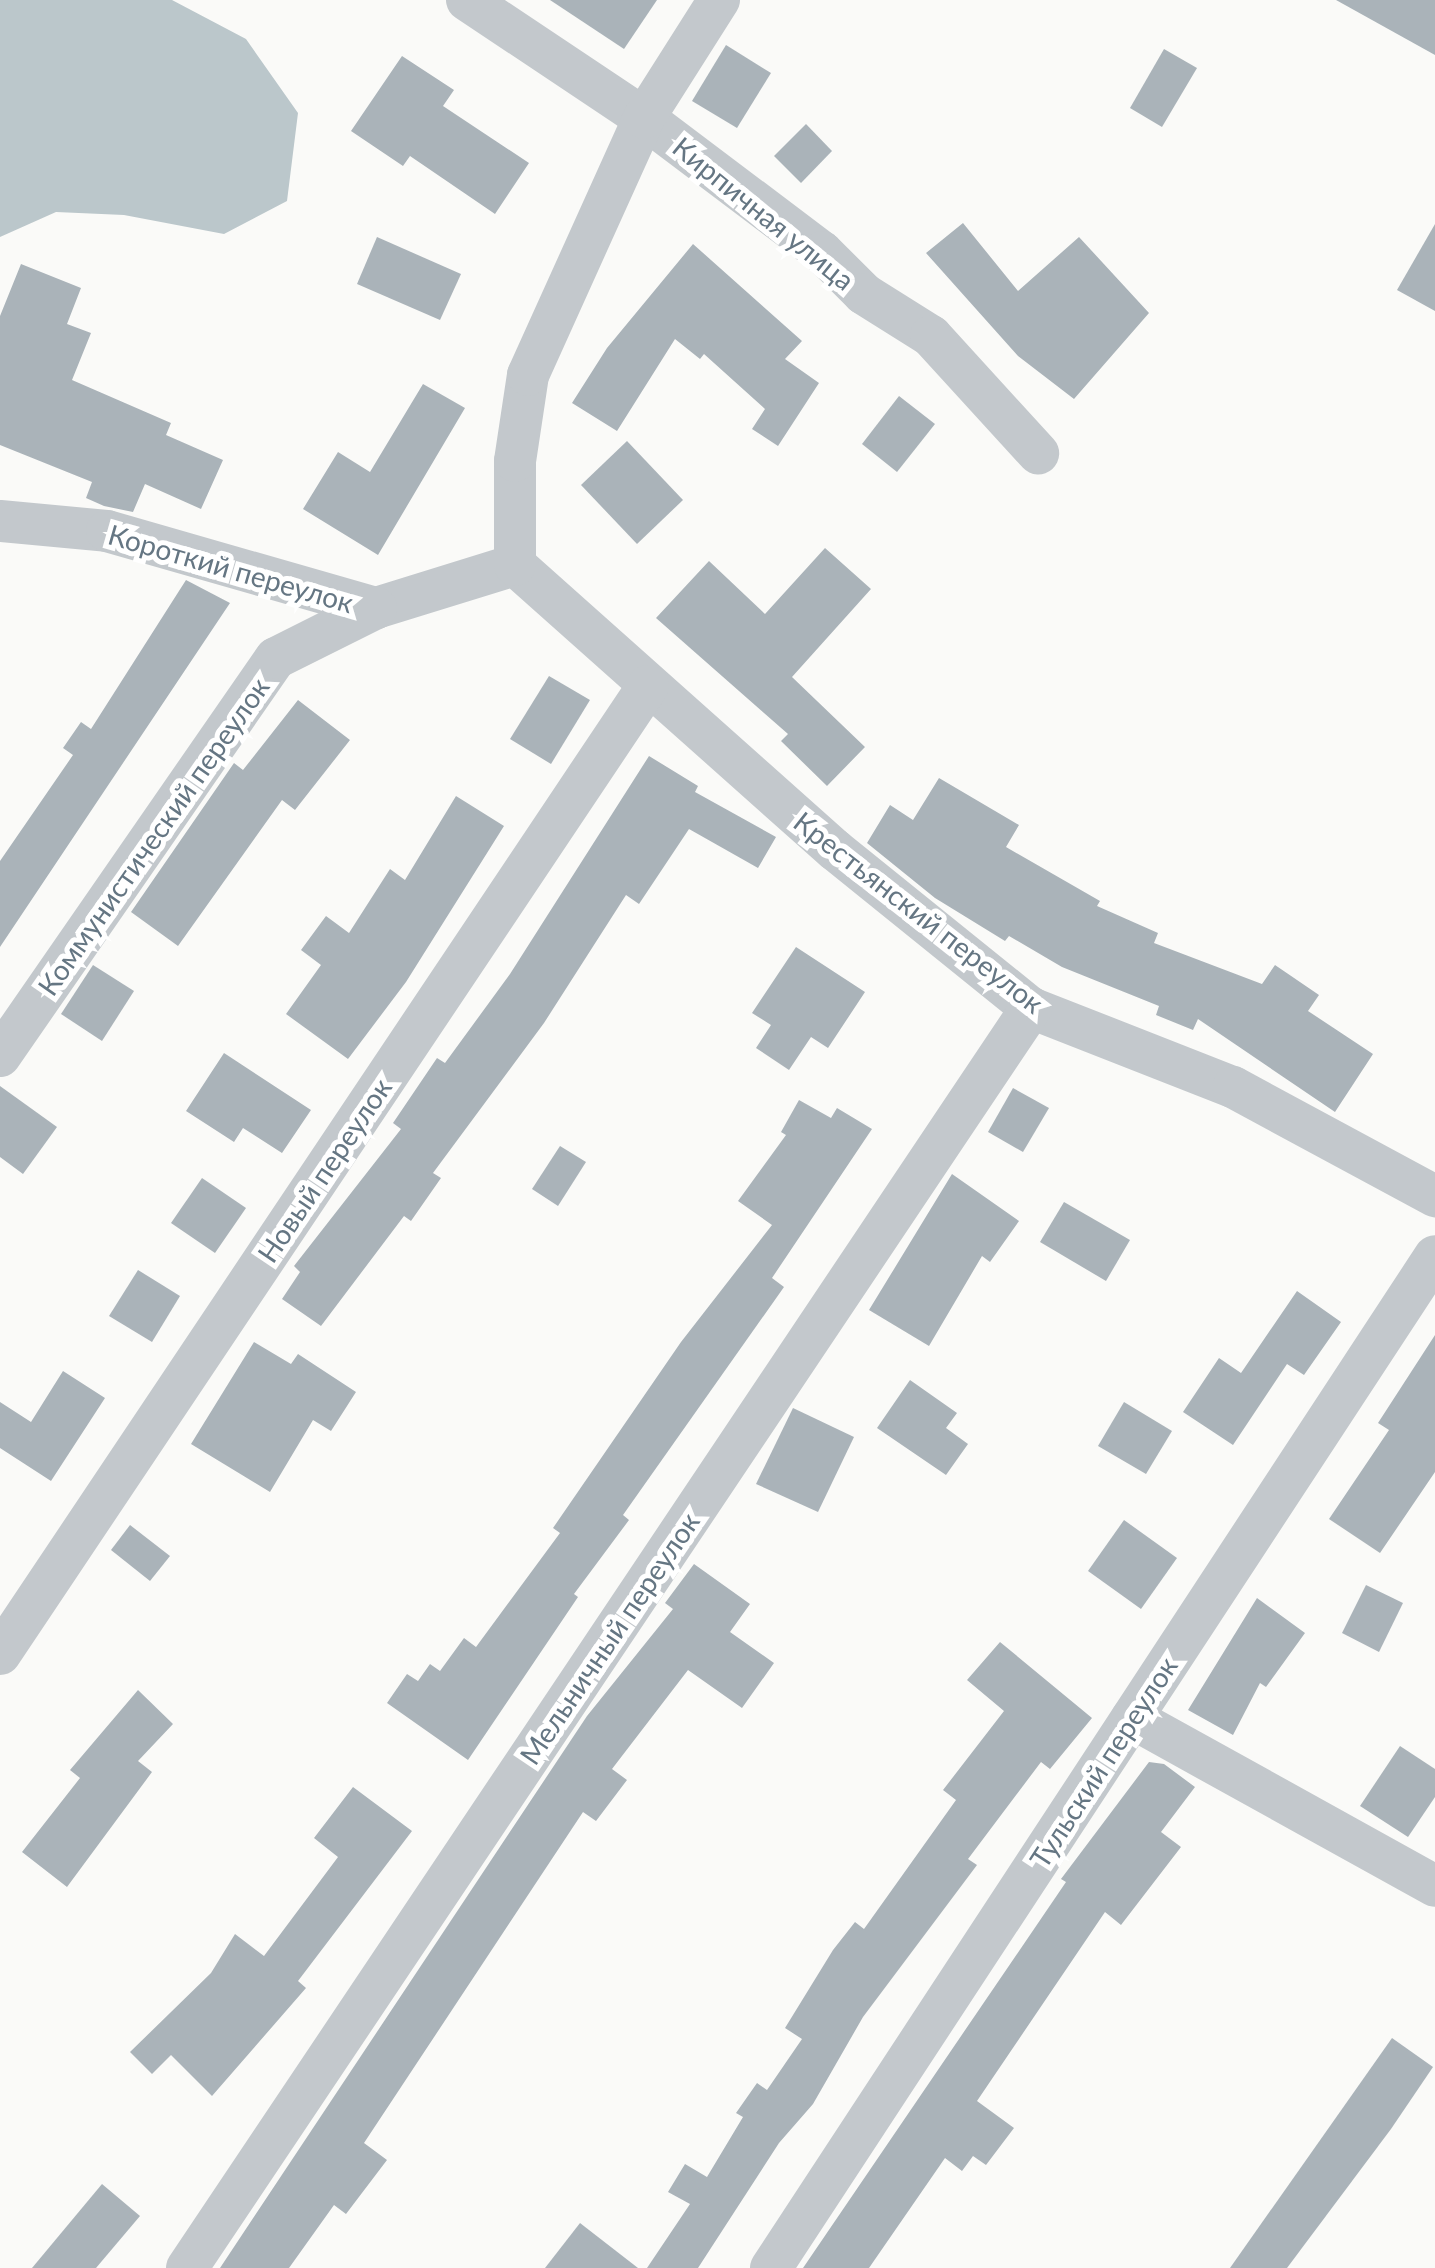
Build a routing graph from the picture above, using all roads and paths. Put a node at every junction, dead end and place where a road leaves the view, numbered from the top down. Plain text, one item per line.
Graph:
1 (467, 0) edge
2 (719, 0) edge
3 (644, 118) junction
4 (1038, 453) dead end
5 (0, 520) edge
6 (515, 564) junction
7 (376, 608) junction
8 (648, 686) junction
9 (1032, 1008) junction
10 (0, 1056) edge
11 (1435, 1196) edge
12 (1435, 1256) edge
13 (0, 1654) edge
14 (1132, 1718) junction
15 (1435, 1886) edge
16 (186, 2268) edge
17 (770, 2268) edge

1 - 3 street, Кирпичная улица
2 - 3 street
3 - 4 street, Кирпичная улица
3 - 6 street
5 - 7 street, Короткий переулок
6 - 7 street, Короткий переулок
6 - 8 street, Крестьянский переулок
7 - 10 street, Коммунистический переулок
8 - 9 street, Крестьянский переулок
8 - 13 street, Новый переулок
9 - 11 street, Крестьянский переулок
9 - 16 street, Мельничный переулок
12 - 14 street, Тульский переулок
14 - 15 street
14 - 17 street, Тульский переулок

